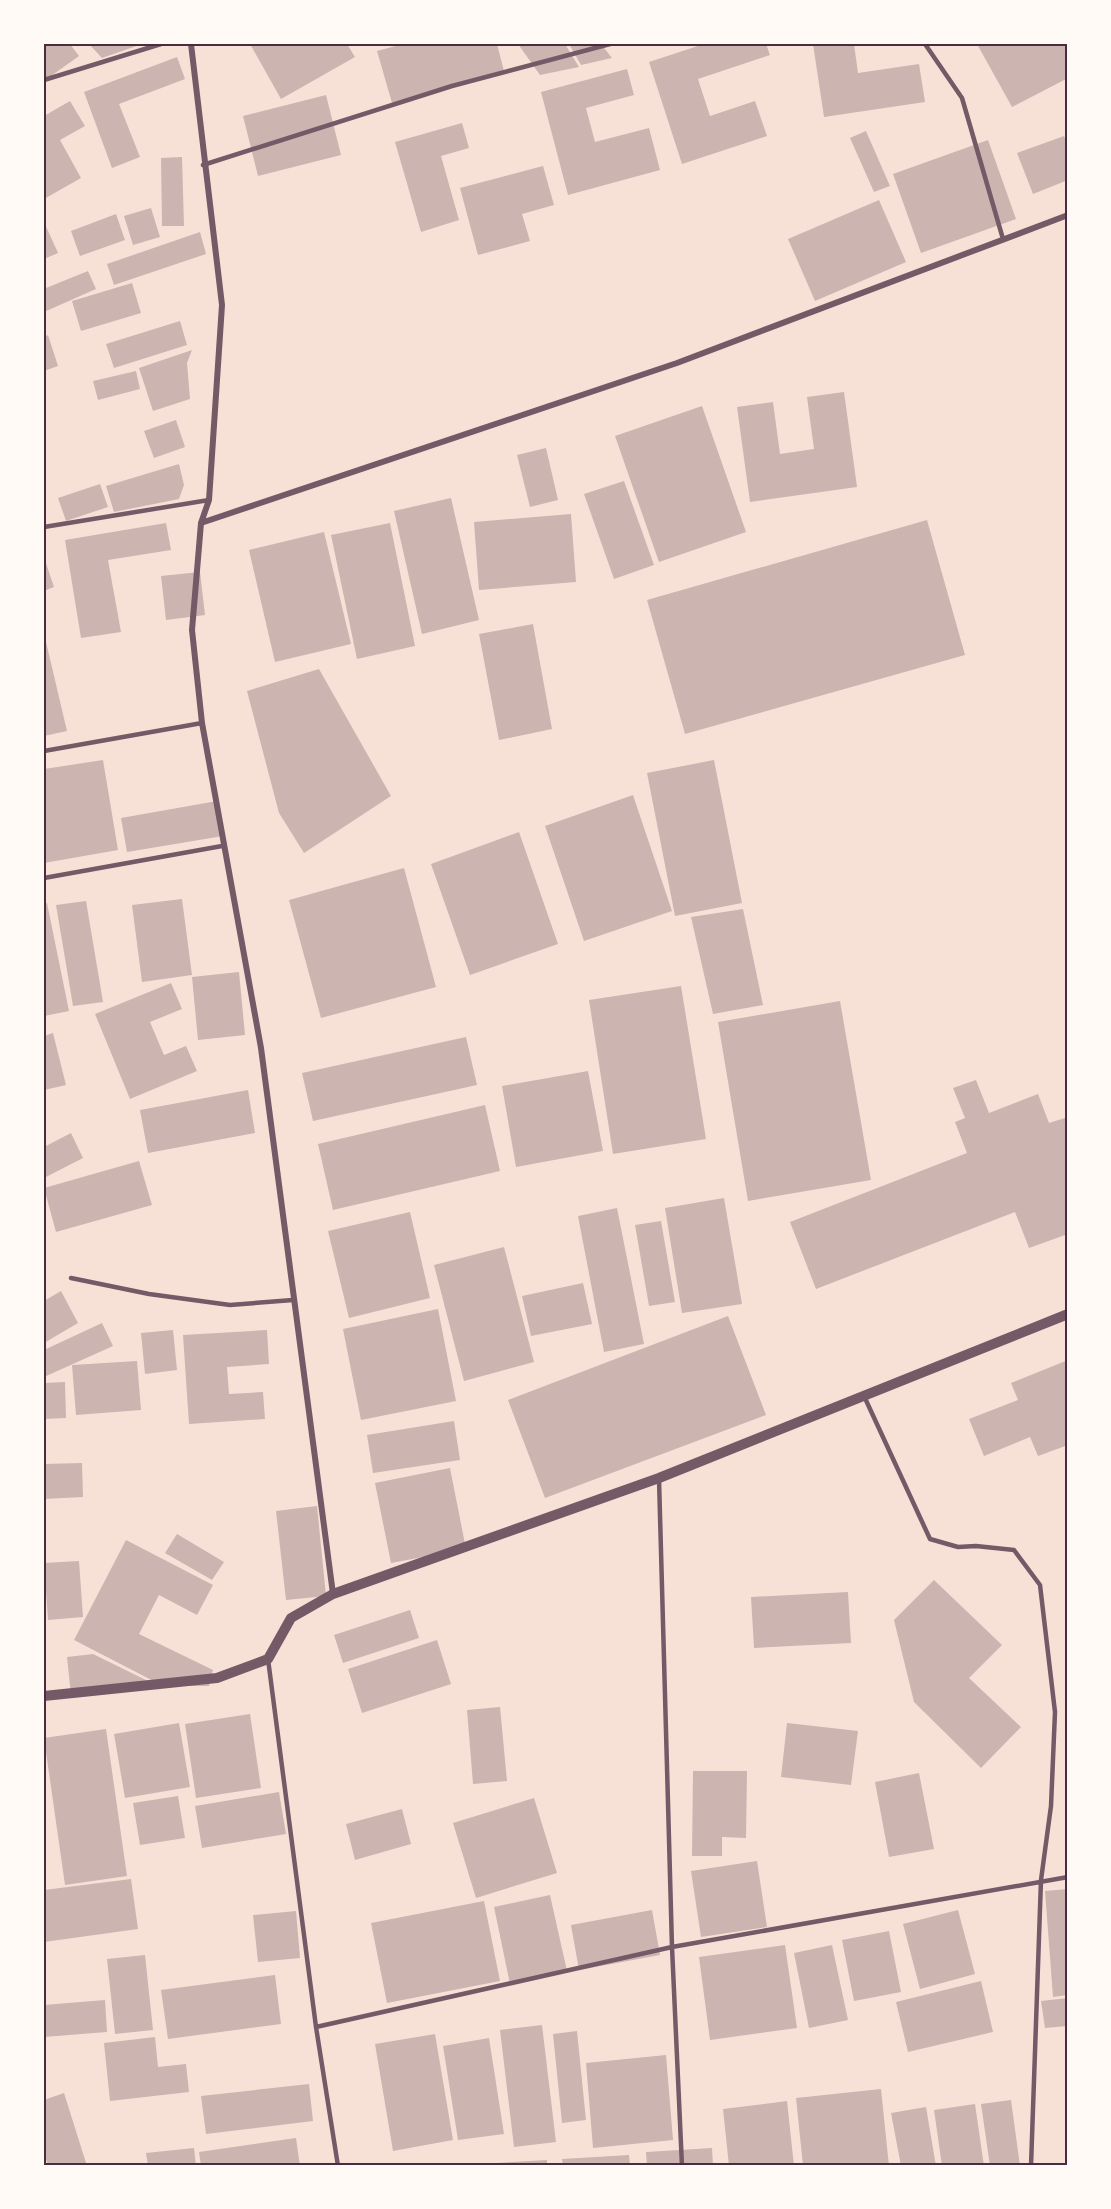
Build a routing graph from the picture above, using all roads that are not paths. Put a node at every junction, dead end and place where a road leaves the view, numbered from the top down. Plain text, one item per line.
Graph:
1 (160, 44) edge
2 (190, 44) edge
3 (610, 44) edge
4 (925, 44) edge
5 (44, 80) edge
6 (203, 165) junction
7 (1068, 215) edge
8 (1003, 239) junction
9 (209, 500) junction
10 (201, 523) junction
11 (44, 527) edge
12 (202, 723) junction
13 (44, 751) edge
14 (222, 846) junction
15 (44, 878) edge
16 (71, 1278) dead end
17 (293, 1300) junction
18 (1068, 1314) edge
19 (864, 1396) junction
20 (659, 1478) junction
21 (333, 1594) junction
22 (268, 1659) junction
23 (44, 1696) edge
24 (1068, 1877) edge
25 (1041, 1880) junction
26 (672, 1947) junction
27 (316, 2027) junction
28 (338, 2166) edge
29 (682, 2166) edge
30 (1031, 2166) edge

1 - 5 lane
2 - 6 street
3 - 6 lane
4 - 8 lane
6 - 9 street
7 - 8 street
8 - 10 street
9 - 10 street
9 - 11 lane
10 - 12 street
12 - 13 lane
12 - 14 street
14 - 15 lane
14 - 17 street
16 - 17 lane
17 - 21 street
18 - 19 street
19 - 20 street
19 - 25 lane
20 - 21 street
20 - 26 lane
21 - 22 street
22 - 23 street
22 - 27 lane
24 - 25 lane
25 - 26 lane
25 - 30 lane
26 - 27 lane
26 - 29 lane
27 - 28 lane

